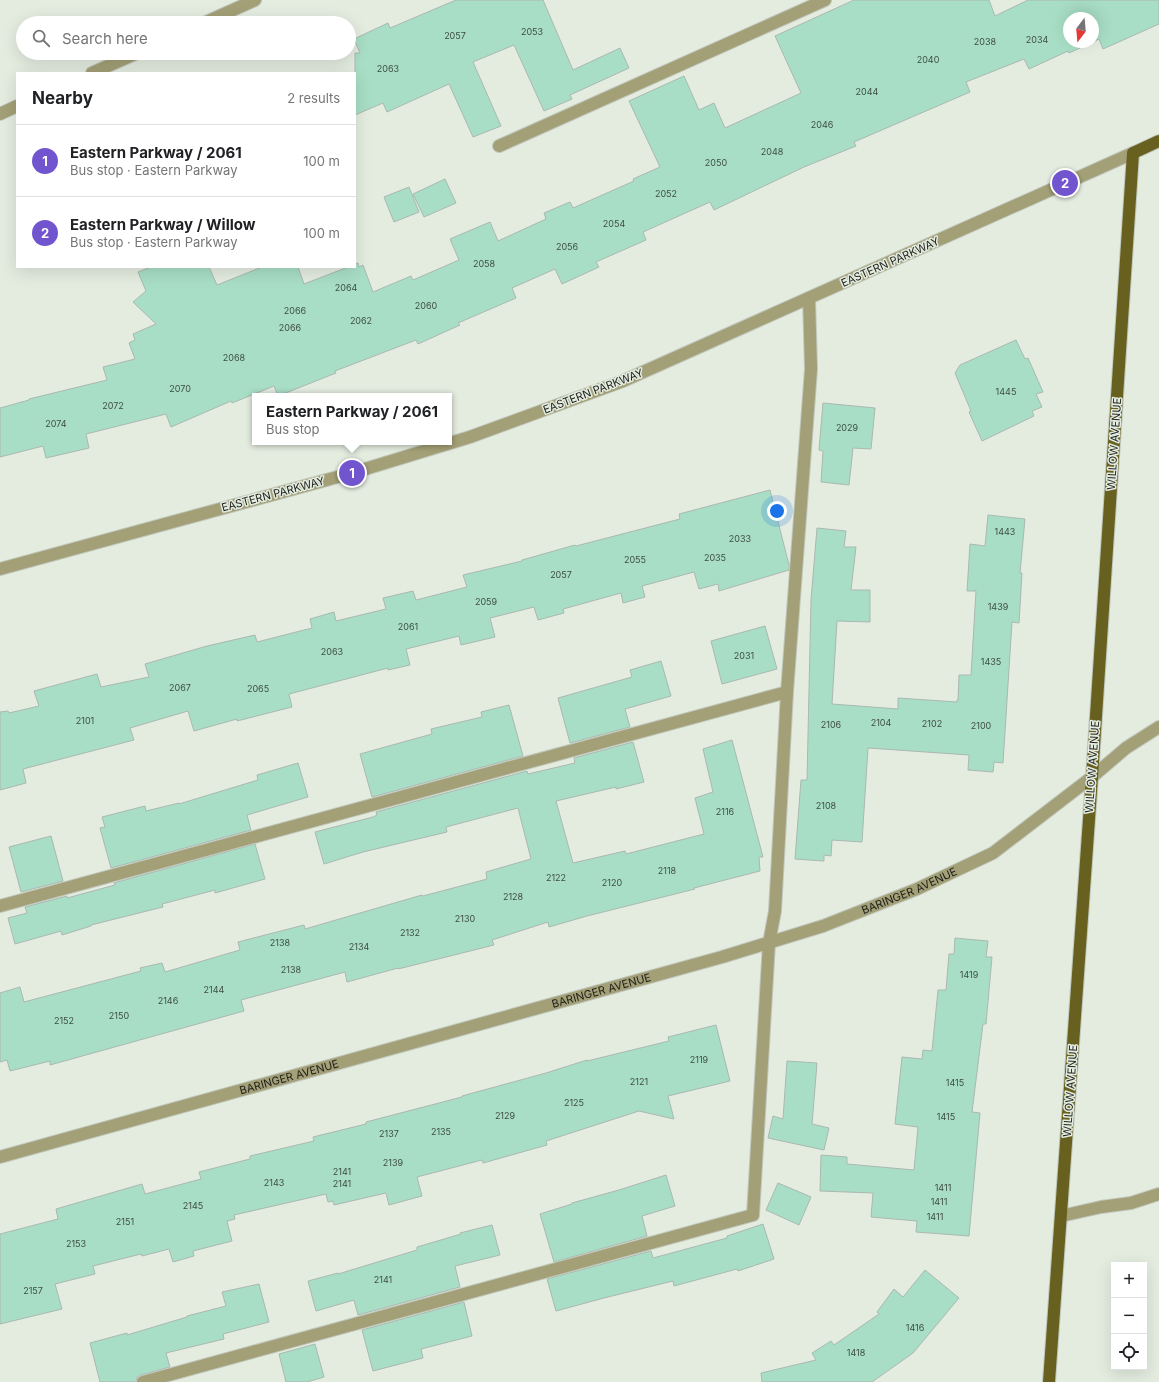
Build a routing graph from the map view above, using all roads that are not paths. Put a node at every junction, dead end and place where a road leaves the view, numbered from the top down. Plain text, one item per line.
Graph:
1 (256, 0) edge
2 (825, 0) edge
3 (220, 16) edge
4 (121, 60) edge
5 (94, 72) edge
6 (16, 106) edge
7 (0, 114) edge
8 (1159, 141) edge
9 (500, 146) dead end
10 (1133, 153) junction
11 (809, 298) junction
12 (452, 442) edge
13 (444, 445) edge
14 (0, 569) edge
15 (787, 692) junction
16 (1159, 728) edge
17 (1092, 777) junction
18 (0, 906) edge
19 (769, 943) junction
20 (0, 1157) edge
21 (1159, 1194) edge
22 (1061, 1216) junction
23 (143, 1382) edge
24 (1049, 1382) edge

1 - 3 street
2 - 9 street
4 - 5 street
6 - 7 street
8 - 10 main road, EASTERN PARKWAY
10 - 11 street, EASTERN PARKWAY
10 - 17 main road, WILLOW AVENUE
11 - 12 street, EASTERN PARKWAY
11 - 15 street
13 - 14 street, EASTERN PARKWAY
15 - 18 street
15 - 19 street
16 - 17 street, BARINGER AVENUE
17 - 19 street, BARINGER AVENUE
17 - 22 main road, WILLOW AVENUE
19 - 20 street, BARINGER AVENUE
19 - 23 street
21 - 22 street
22 - 24 main road, WILLOW AVENUE

